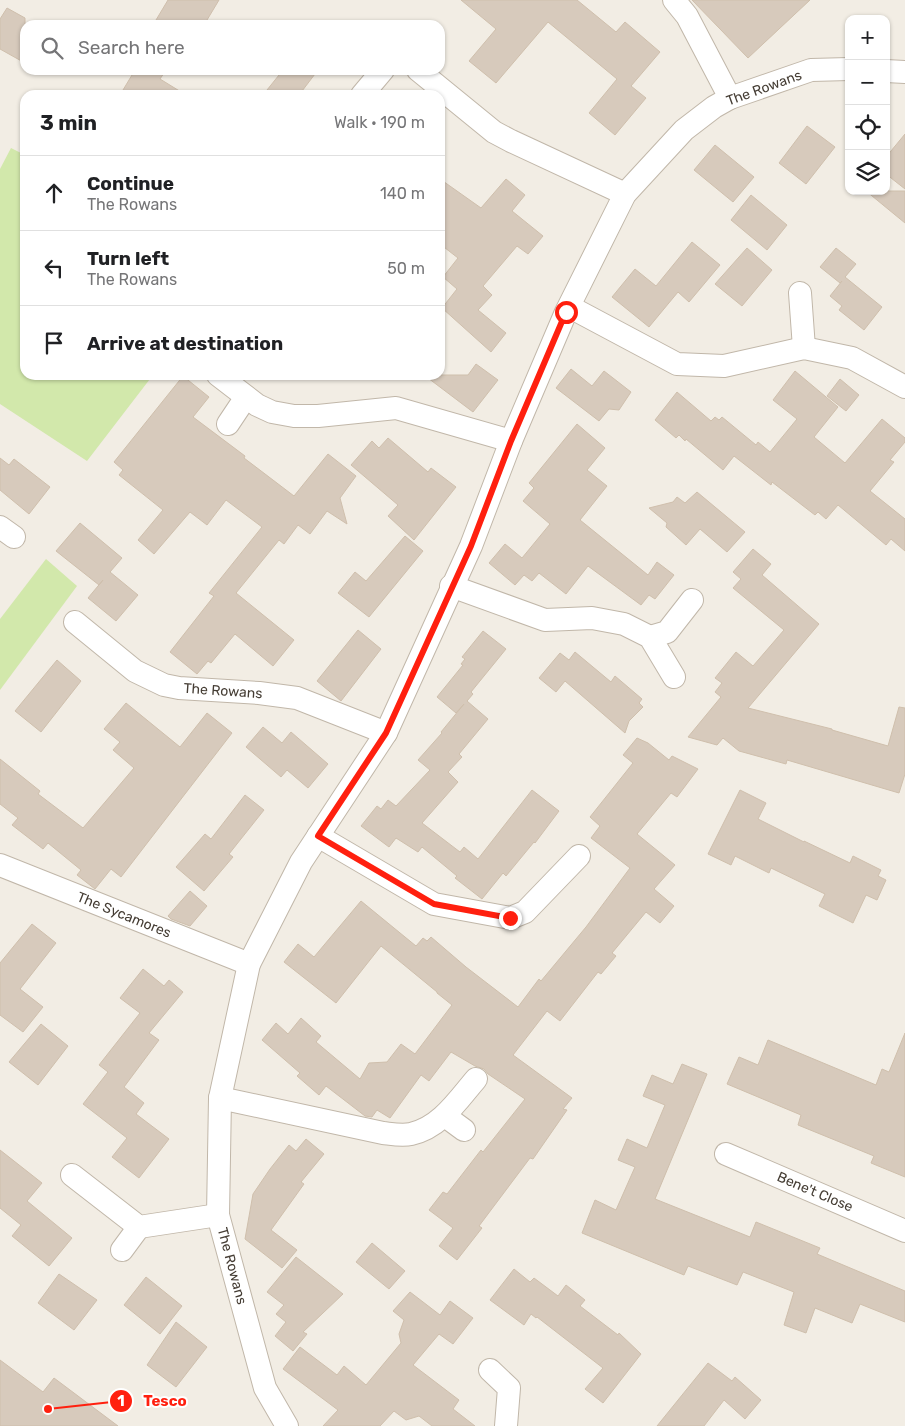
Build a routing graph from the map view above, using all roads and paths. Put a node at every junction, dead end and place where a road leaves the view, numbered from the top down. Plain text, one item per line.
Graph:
1 (674, 0) edge
2 (845, 70) edge
3 (890, 71) edge
4 (905, 72) edge
5 (379, 75) edge
6 (424, 75) edge
7 (366, 90) edge
8 (443, 90) edge
9 (445, 92) edge
10 (730, 98) junction
11 (625, 194) junction
12 (800, 293) dead end
13 (570, 307) junction
14 (804, 348) junction
15 (224, 380) edge
16 (905, 387) edge
17 (246, 397) junction
18 (228, 424) dead end
19 (511, 441) junction
20 (451, 586) junction
21 (692, 600) dead end
22 (75, 622) dead end
23 (650, 637) junction
24 (674, 677) dead end
25 (386, 733) junction
26 (318, 836) junction
27 (579, 856) dead end
28 (0, 865) edge
29 (249, 964) junction
30 (476, 1079) dead end
31 (220, 1098) junction
32 (445, 1116) junction
33 (464, 1130) dead end
34 (726, 1154) dead end
35 (72, 1175) dead end
36 (218, 1215) junction
37 (139, 1227) junction
38 (905, 1231) edge
39 (122, 1250) dead end
40 (490, 1370) dead end
41 (287, 1426) edge
42 (506, 1426) edge

1 - 10 street
2 - 10 street, The Rowans
3 - 4 street
5 - 7 street
6 - 8 street
9 - 11 street
10 - 11 street, The Rowans
11 - 13 street, The Rowans
12 - 14 street
13 - 14 street
13 - 19 street, The Rowans
14 - 16 street
15 - 17 street
17 - 18 street
17 - 19 street
19 - 20 street, The Rowans
20 - 23 street
20 - 25 street, The Rowans
21 - 23 street
22 - 25 street, The Rowans
23 - 24 street
25 - 26 street, The Rowans
26 - 27 street
26 - 29 street, The Rowans
28 - 29 street, The Sycamores
29 - 31 street, The Rowans
30 - 32 street
31 - 32 street
31 - 36 street, The Rowans
32 - 33 street
34 - 38 street, Bene't Close
35 - 37 street
36 - 37 street
36 - 41 street, The Rowans
37 - 39 street
40 - 42 street

